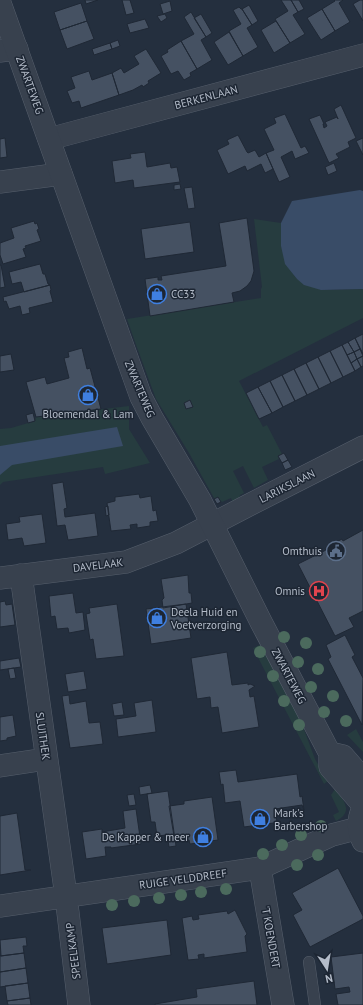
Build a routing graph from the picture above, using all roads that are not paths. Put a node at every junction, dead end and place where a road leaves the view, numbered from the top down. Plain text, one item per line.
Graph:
1 (0, 3) edge
2 (8, 50) edge
3 (363, 55) edge
4 (49, 139) junction
5 (61, 174) junction
6 (0, 182) edge
7 (361, 452) edge
8 (212, 524) junction
9 (10, 577) edge
10 (330, 753) junction
11 (46, 759) junction
12 (0, 766) edge
13 (363, 779) edge
14 (363, 805) edge
15 (362, 826) edge
16 (260, 868) junction
17 (66, 896) junction
18 (0, 906) edge
19 (309, 962) dead end
20 (79, 1005) edge
21 (283, 1005) edge
22 (315, 1005) edge

1 - 2 street, ZWARTEWEG
2 - 4 street, ZWARTEWEG
3 - 4 street, BERKENLAAN
4 - 5 street, ZWARTEWEG
5 - 6 street
5 - 8 street, ZWARTEWEG
7 - 8 street, LARIKSLAAN
8 - 9 street, DAVELAAK
8 - 10 street, ZWARTEWEG
9 - 11 street, SLUITHEK
10 - 13 street
10 - 14 street, ZWARTEWEG
11 - 12 street
11 - 17 street, SLUITHEK
15 - 16 street, RUIGE VELDDREEF
16 - 17 street, RUIGE VELDDREEF
16 - 21 street, 'T KOENDERT
17 - 18 street, RUIGE VELDDREEF
17 - 20 street, SPEELKAMP
19 - 22 lane

